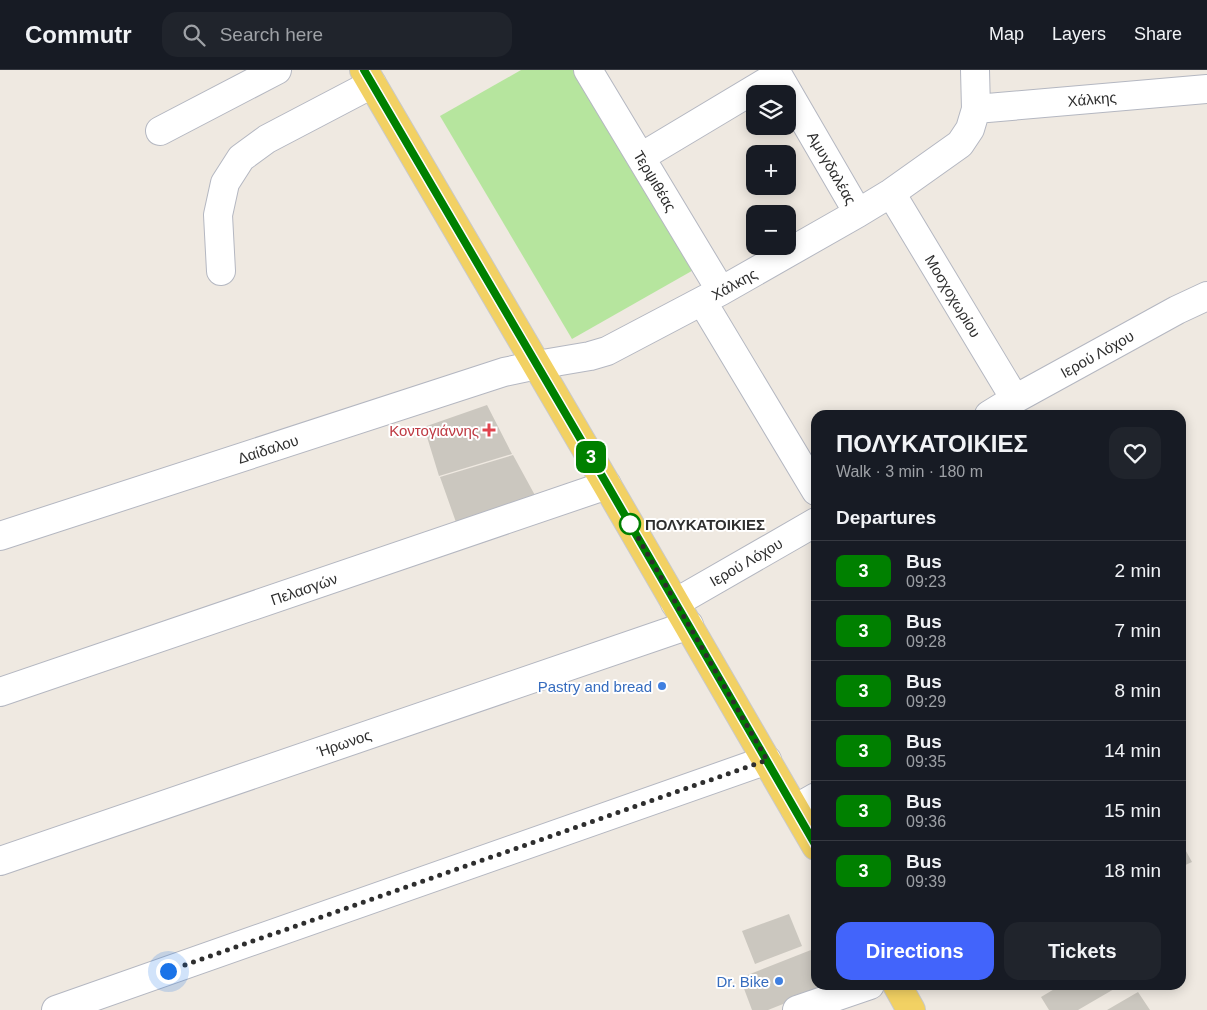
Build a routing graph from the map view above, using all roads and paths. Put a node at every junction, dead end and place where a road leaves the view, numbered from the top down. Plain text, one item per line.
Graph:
1 (277, 70) edge
2 (588, 70) edge
3 (975, 70) edge
4 (777, 73) edge
5 (368, 77) edge
6 (1207, 89) edge
7 (976, 109) junction
8 (160, 131) dead end
9 (641, 157) junction
10 (891, 192) junction
11 (858, 213) junction
12 (221, 270) dead end
13 (711, 296) junction
14 (1207, 296) edge
15 (537, 365) junction
16 (1015, 399) junction
17 (997, 410) edge
18 (811, 482) edge
19 (608, 486) junction
20 (811, 525) edge
21 (0, 536) edge
22 (682, 614) junction
23 (0, 692) edge
24 (767, 760) junction
25 (806, 803) edge
26 (811, 824) edge
27 (0, 861) edge
28 (856, 990) edge
29 (900, 990) edge
30 (56, 1010) edge
31 (798, 1010) edge
32 (911, 1010) edge

1 - 8 street
2 - 9 street, Τερψιθέας
3 - 7 street, Χάλκης
4 - 9 street
4 - 11 street, Αμυγδαλέας
5 - 12 street
5 - 15 main road
6 - 7 street, Χάλκης
7 - 10 street, Χάλκης
9 - 13 street, Τερψιθέας
10 - 11 street, Χάλκης
10 - 16 street, Μοσχοχωρίου
11 - 13 street, Χάλκης
13 - 15 street, Χάλκης
13 - 18 street, Τερψιθέας
14 - 16 street, Ιερού Λόχου
15 - 19 main road
15 - 21 street, Δαίδαλου
16 - 17 street, Ιερού Λόχου
19 - 22 main road
19 - 23 street, Πελασγών
20 - 22 street, Ιερού Λόχου
22 - 24 main road
22 - 27 street, Ήρωνος
24 - 25 main road
24 - 30 street
25 - 26 main road
28 - 31 street
29 - 32 main road

